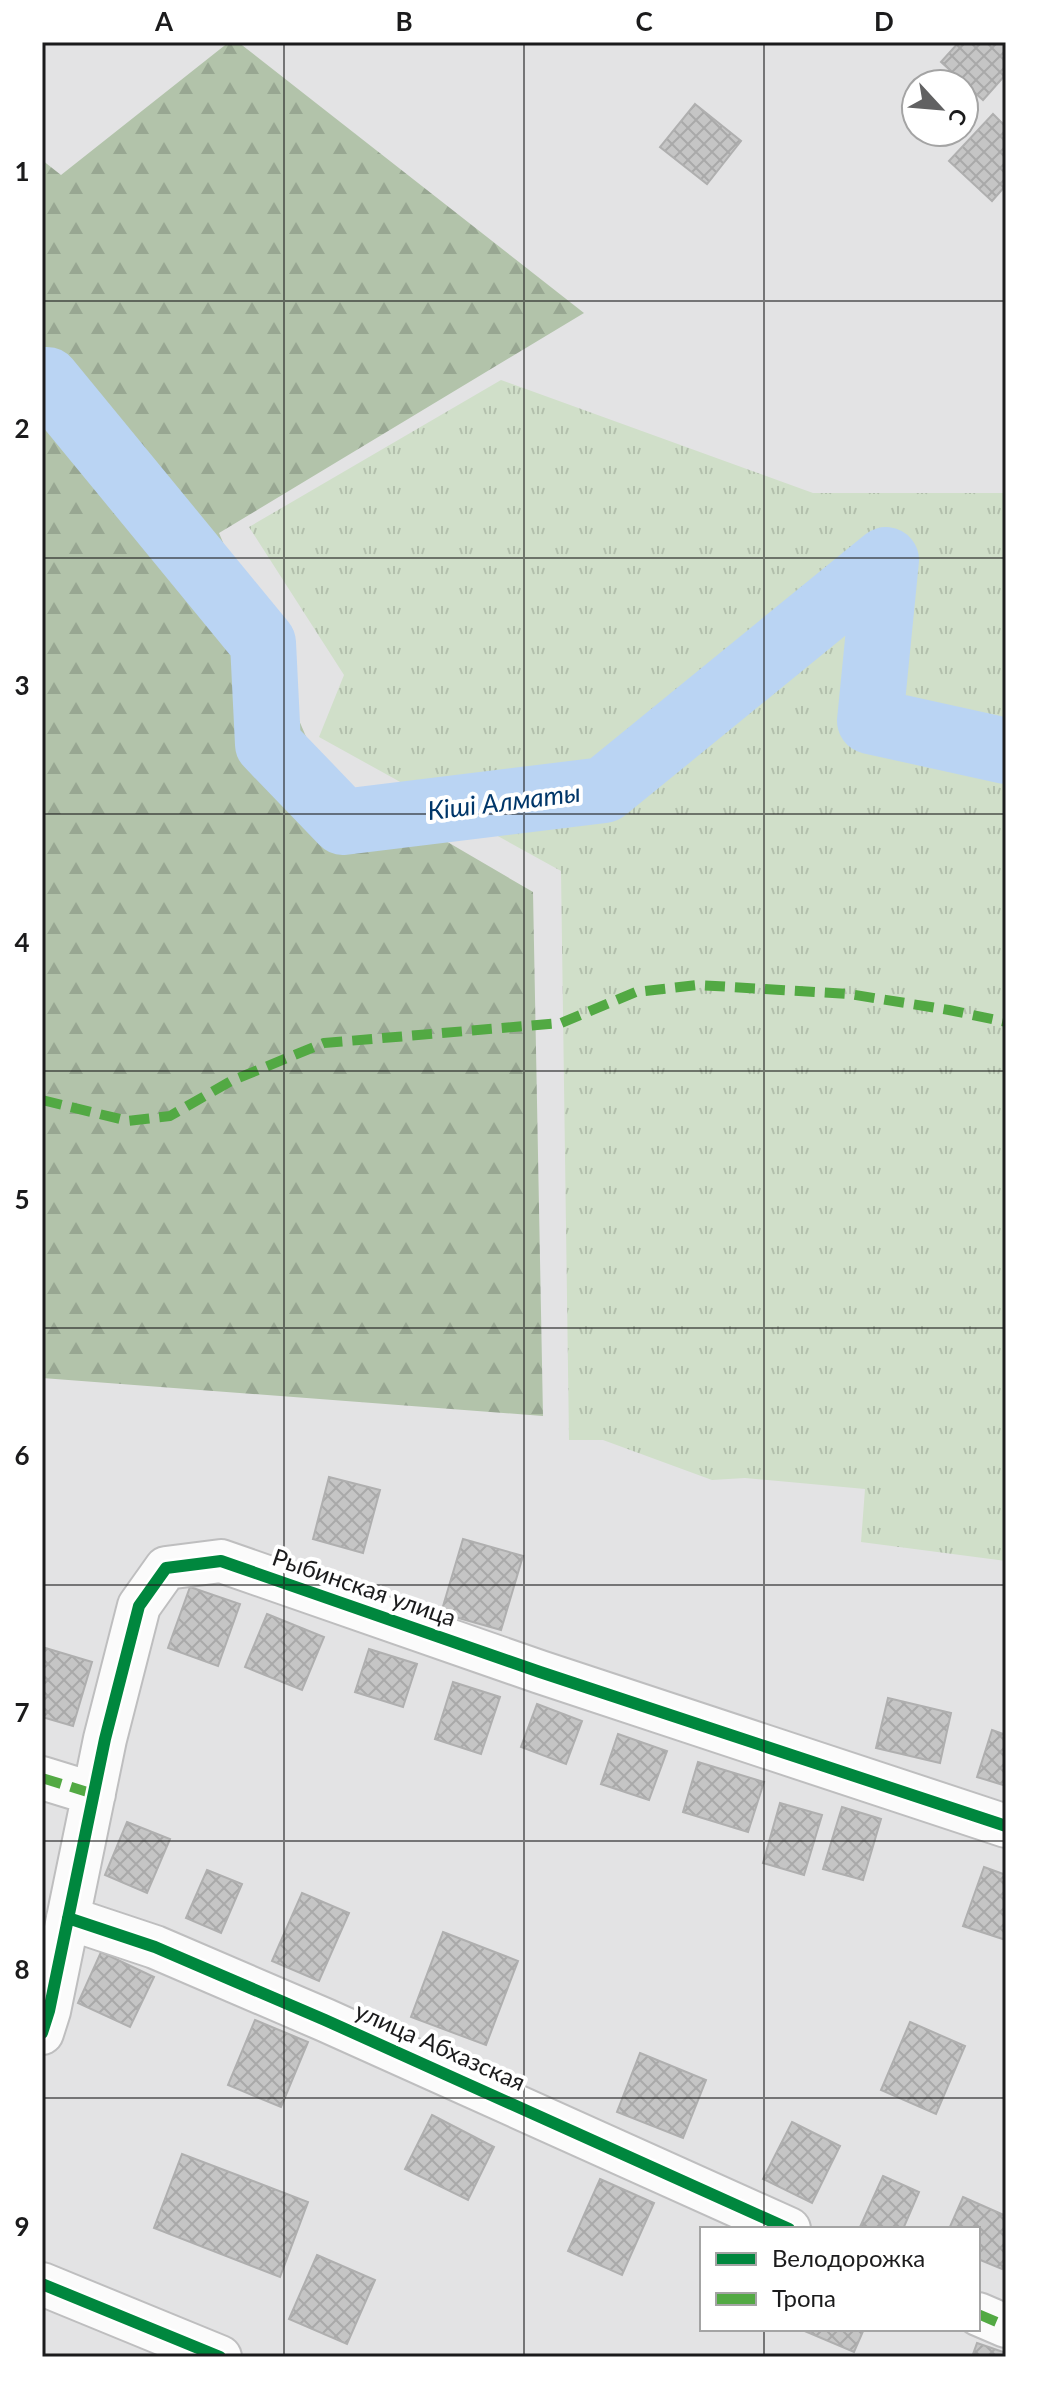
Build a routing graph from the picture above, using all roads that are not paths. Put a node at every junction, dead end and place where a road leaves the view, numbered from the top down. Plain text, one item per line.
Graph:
1 (42, 1778) edge
2 (94, 1794) junction
3 (1006, 1826) edge
4 (68, 1918) junction
5 (42, 2033) edge
6 (785, 2227) edge
7 (42, 2284) edge
8 (980, 2315) edge
9 (1006, 2326) edge
10 (220, 2357) edge

1 - 2 street
2 - 3 street, Рыбинская улица
2 - 4 street, Рыбинская улица
4 - 5 street, Рыбинская улица
4 - 6 street, улица Абхазская
7 - 10 street
8 - 9 street

